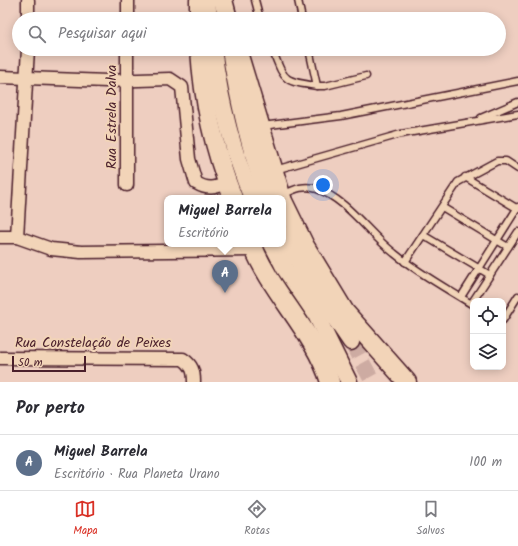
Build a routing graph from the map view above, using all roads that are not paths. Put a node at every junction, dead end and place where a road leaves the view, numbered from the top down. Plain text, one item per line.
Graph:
1 (28, 0) edge
2 (128, 0) edge
3 (199, 0) edge
4 (207, 0) edge
5 (223, 0) edge
6 (255, 0) edge
7 (298, 0) edge
8 (28, 12) edge
9 (128, 12) edge
10 (199, 12) edge
11 (208, 12) edge
12 (224, 12) edge
13 (226, 12) edge
14 (258, 12) edge
15 (301, 12) edge
16 (28, 56) edge
17 (127, 56) edge
18 (201, 56) edge
19 (214, 56) edge
20 (231, 56) edge
21 (239, 56) edge
22 (275, 56) edge
23 (311, 56) edge
24 (366, 76) dead end
25 (0, 77) edge
26 (27, 79) junction
27 (127, 80) junction
28 (518, 81) edge
29 (318, 86) junction
30 (518, 102) edge
31 (518, 114) edge
32 (472, 122) junction
33 (259, 127) junction
34 (518, 169) edge
35 (272, 170) junction
36 (465, 177) junction
37 (127, 185) dead end
38 (230, 191) edge
39 (251, 195) edge
40 (276, 195) edge
41 (277, 195) edge
42 (284, 195) edge
43 (442, 207) junction
44 (518, 208) edge
45 (286, 212) edge
46 (518, 232) edge
47 (423, 235) junction
48 (0, 237) edge
49 (17, 237) junction
50 (286, 239) edge
51 (497, 240) junction
52 (253, 247) edge
53 (274, 247) edge
54 (508, 247) junction
55 (405, 262) junction
56 (479, 269) junction
57 (490, 276) junction
58 (518, 296) edge
59 (461, 297) junction
60 (476, 298) edge
61 (470, 302) edge
62 (506, 315) edge
63 (355, 324) junction
64 (351, 342) tunnel mouth
65 (0, 358) edge
66 (330, 378) edge
67 (194, 382) edge
68 (350, 382) edge
69 (392, 382) edge
70 (407, 382) edge

1 - 8 street
2 - 9 street
3 - 10 main road
4 - 11 main road
5 - 12 main road
5 - 13 main road
6 - 14 lane
7 - 15 lane
16 - 26 street
17 - 27 street, Rua Estrela Dalva
18 - 38 main road
19 - 39 main road
20 - 40 main road
21 - 33 main road
22 - 29 lane
23 - 29 lane
24 - 29 lane
25 - 26 street
26 - 27 street
26 - 49 street
27 - 37 street, Rua Estrela Dalva
27 - 38 street
28 - 33 lane
30 - 32 lane
31 - 32 lane
32 - 35 lane
33 - 35 main road
34 - 36 lane
35 - 41 main road
36 - 43 lane
36 - 44 lane
42 - 55 lane
43 - 47 lane
43 - 51 lane
44 - 51 lane
45 - 63 main road
46 - 54 lane
47 - 55 lane
47 - 56 lane
48 - 49 street
49 - 52 street
50 - 64 main road
51 - 54 lane
51 - 56 lane
52 - 66 main road
53 - 68 main road
54 - 57 lane
55 - 59 lane
56 - 57 lane
56 - 59 lane
57 - 60 lane
58 - 62 lane
59 - 61 lane
63 - 69 main road
63 - 70 main road
65 - 67 street, Rua Constelação de Peixes

